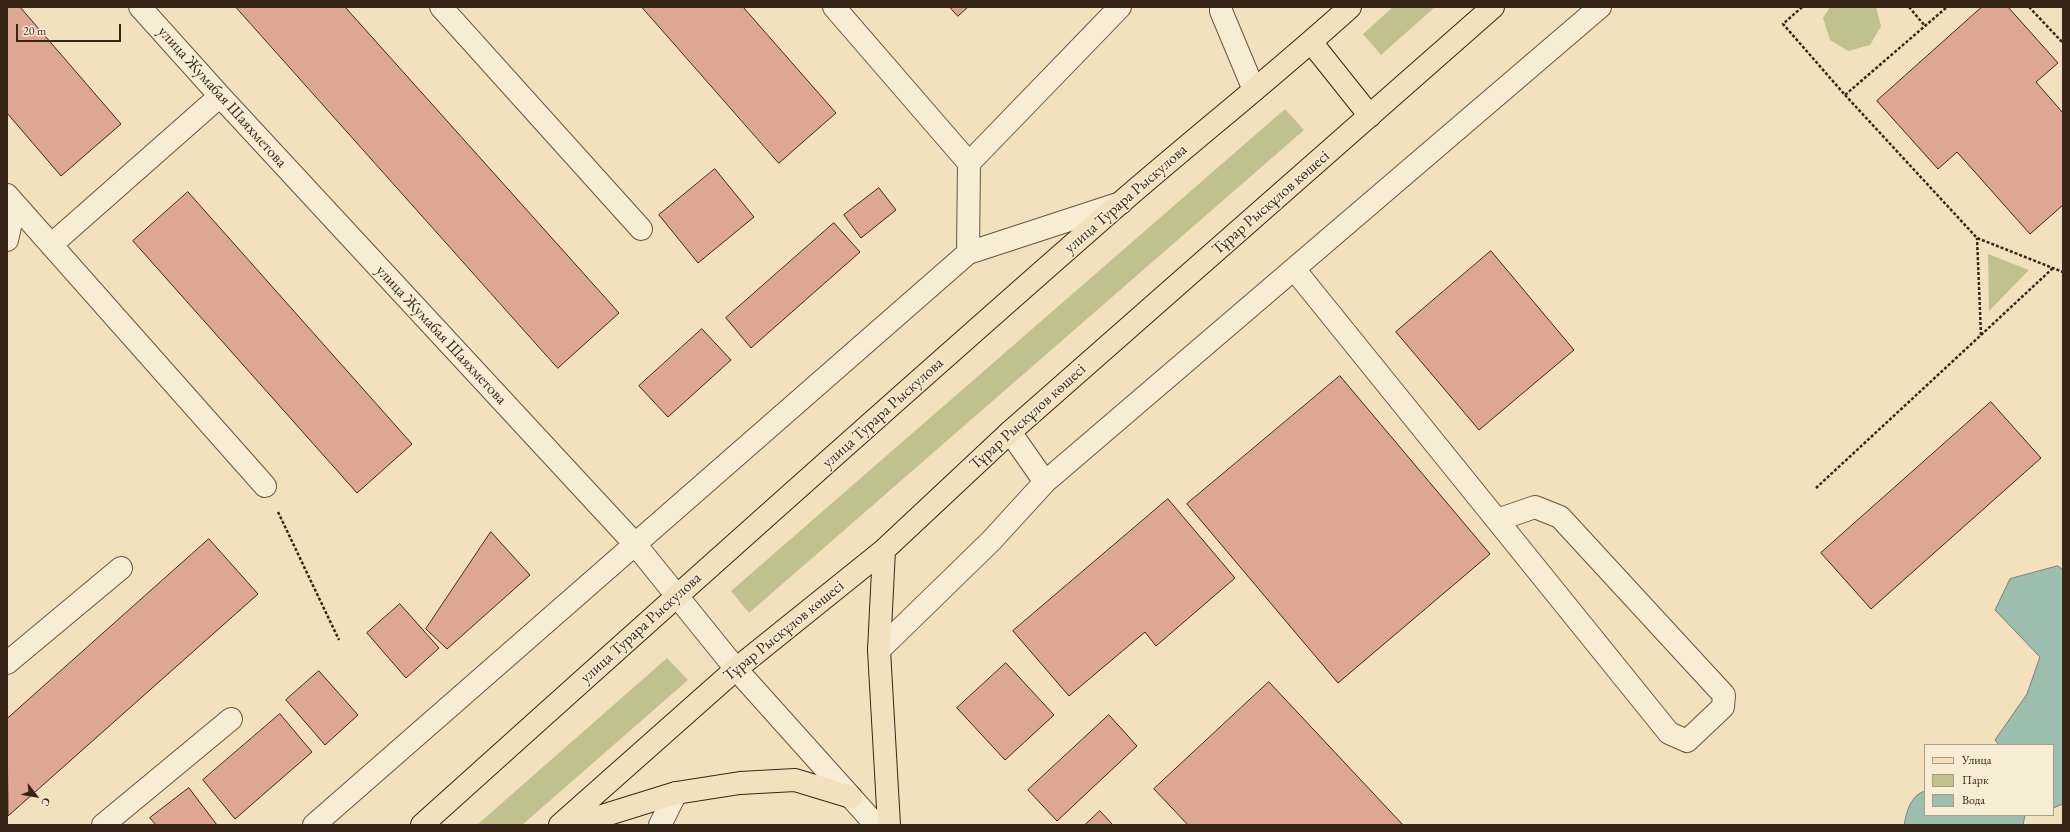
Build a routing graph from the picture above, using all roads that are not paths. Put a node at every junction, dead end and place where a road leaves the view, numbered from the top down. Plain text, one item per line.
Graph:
1 (441, 7) edge
2 (834, 7) edge
3 (1120, 7) edge
4 (1221, 7) edge
5 (1350, 7) edge
6 (1493, 7) edge
7 (1600, 7) edge
8 (147, 9) edge
9 (1311, 42) junction
10 (1254, 90) junction
11 (220, 96) junction
12 (1370, 116) junction
13 (969, 163) junction
14 (11, 200) edge
15 (1121, 203) junction
16 (641, 229) dead end
17 (7, 240) edge
18 (51, 245) junction
19 (968, 253) junction
20 (1294, 269) junction
21 (1010, 432) junction
22 (1045, 482) junction
23 (265, 486) road end
24 (1497, 520) junction
25 (635, 544) junction
26 (884, 550) junction
27 (121, 568) dead end
28 (677, 596) junction
29 (879, 650) junction
30 (7, 663) edge
31 (736, 669) junction
32 (231, 719) dead end
33 (676, 793) junction
34 (851, 797) junction
35 (103, 825) edge
36 (314, 825) edge
37 (422, 825) edge
38 (560, 825) edge
39 (573, 825) edge
40 (660, 825) edge
41 (876, 825) edge
42 (889, 825) edge

1 - 16 street
2 - 13 street
3 - 13 street
4 - 10 street
5 - 9 main road, улица Турара Рыскулова
6 - 12 main road, Тұрар Рыскұлов көшесі
7 - 20 street
8 - 11 street, улица Жумабая Шаяхметова
9 - 10 main road, улица Турара Рыскулова
9 - 12 main road
10 - 15 main road, улица Турара Рыскулова
11 - 18 street
11 - 25 street, улица Жумабая Шаяхметова
12 - 21 main road, Тұрар Рыскұлов көшесі
13 - 19 street
14 - 17 street
14 - 18 street
15 - 19 street
15 - 28 main road, улица Турара Рыскулова
18 - 23 street
19 - 25 street
20 - 22 street
20 - 24 street
21 - 22 street
21 - 26 main road, Тұрар Рыскұлов көшесі
22 - 29 street
24 - 24 street
25 - 28 street, улица Жумабая Шаяхметова
25 - 36 street
26 - 29 main road
26 - 31 main road, Тұрар Рыскұлов көшесі
27 - 30 street
28 - 31 street, улица Жумабая Шаяхметова
28 - 37 main road, улица Турара Рыскулова
29 - 42 main road
31 - 34 street, улица Жумабая Шаяхметова
31 - 38 main road, Тұрар Рыскұлов көшесі
32 - 35 street
33 - 34 main road
33 - 39 main road
33 - 40 street
34 - 41 street, улица Жумабая Шаяхметова

